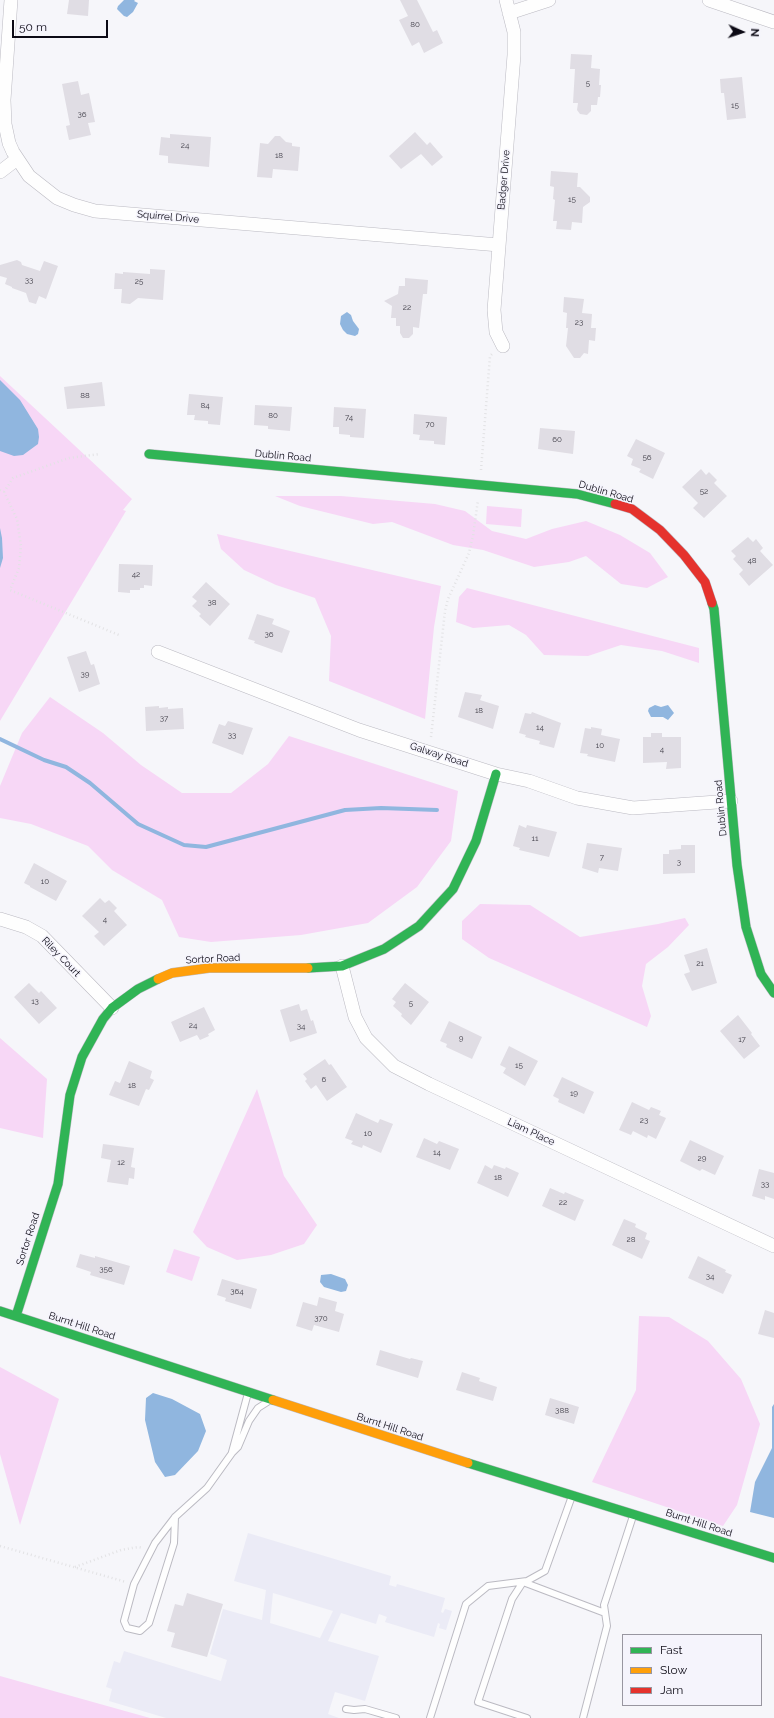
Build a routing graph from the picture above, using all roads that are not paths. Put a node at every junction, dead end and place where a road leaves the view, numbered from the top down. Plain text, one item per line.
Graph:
1 (11, 0) edge
2 (549, 0) edge
3 (710, 0) edge
4 (507, 6) edge
5 (774, 22) edge
6 (18, 159) junction
7 (0, 172) edge
8 (499, 245) junction
9 (503, 346) road end
10 (149, 454) dead end
11 (158, 652) dead end
12 (496, 774) junction
13 (731, 801) junction
14 (0, 919) edge
15 (342, 966) junction
16 (774, 993) edge
17 (112, 1008) junction
18 (774, 1246) edge
19 (0, 1311) edge
20 (16, 1316) junction
21 (248, 1392) junction
22 (270, 1399) junction
23 (232, 1453) junction
24 (572, 1495) junction
25 (633, 1514) junction
26 (175, 1517) junction
27 (774, 1558) edge
28 (524, 1582) junction
29 (605, 1612) junction
30 (346, 1708) dead end
31 (396, 1718) edge
32 (430, 1718) edge
33 (527, 1718) edge
34 (583, 1718) edge

1 - 6 street, Squirrel Drive
2 - 4 street
3 - 5 street
4 - 8 street, Badger Drive
6 - 7 street
6 - 8 street, Squirrel Drive
8 - 9 street, Badger Drive
10 - 13 street, Dublin Road
11 - 12 street, Galway Road
12 - 13 street, Galway Road
12 - 15 street, Sortor Road
13 - 16 street, Dublin Road
14 - 17 street, Riley Court
15 - 17 street, Sortor Road
15 - 18 street, Liam Place
17 - 20 street, Sortor Road
19 - 20 street, Burnt Hill Road
20 - 21 street, Burnt Hill Road
21 - 22 street, Burnt Hill Road
21 - 23 lane
22 - 23 lane
22 - 24 street, Burnt Hill Road
23 - 26 lane
24 - 25 street, Burnt Hill Road
24 - 28 lane
25 - 27 street, Burnt Hill Road
25 - 29 lane
26 - 26 lane
28 - 29 lane
28 - 32 lane
28 - 33 lane
29 - 34 lane
30 - 31 lane

